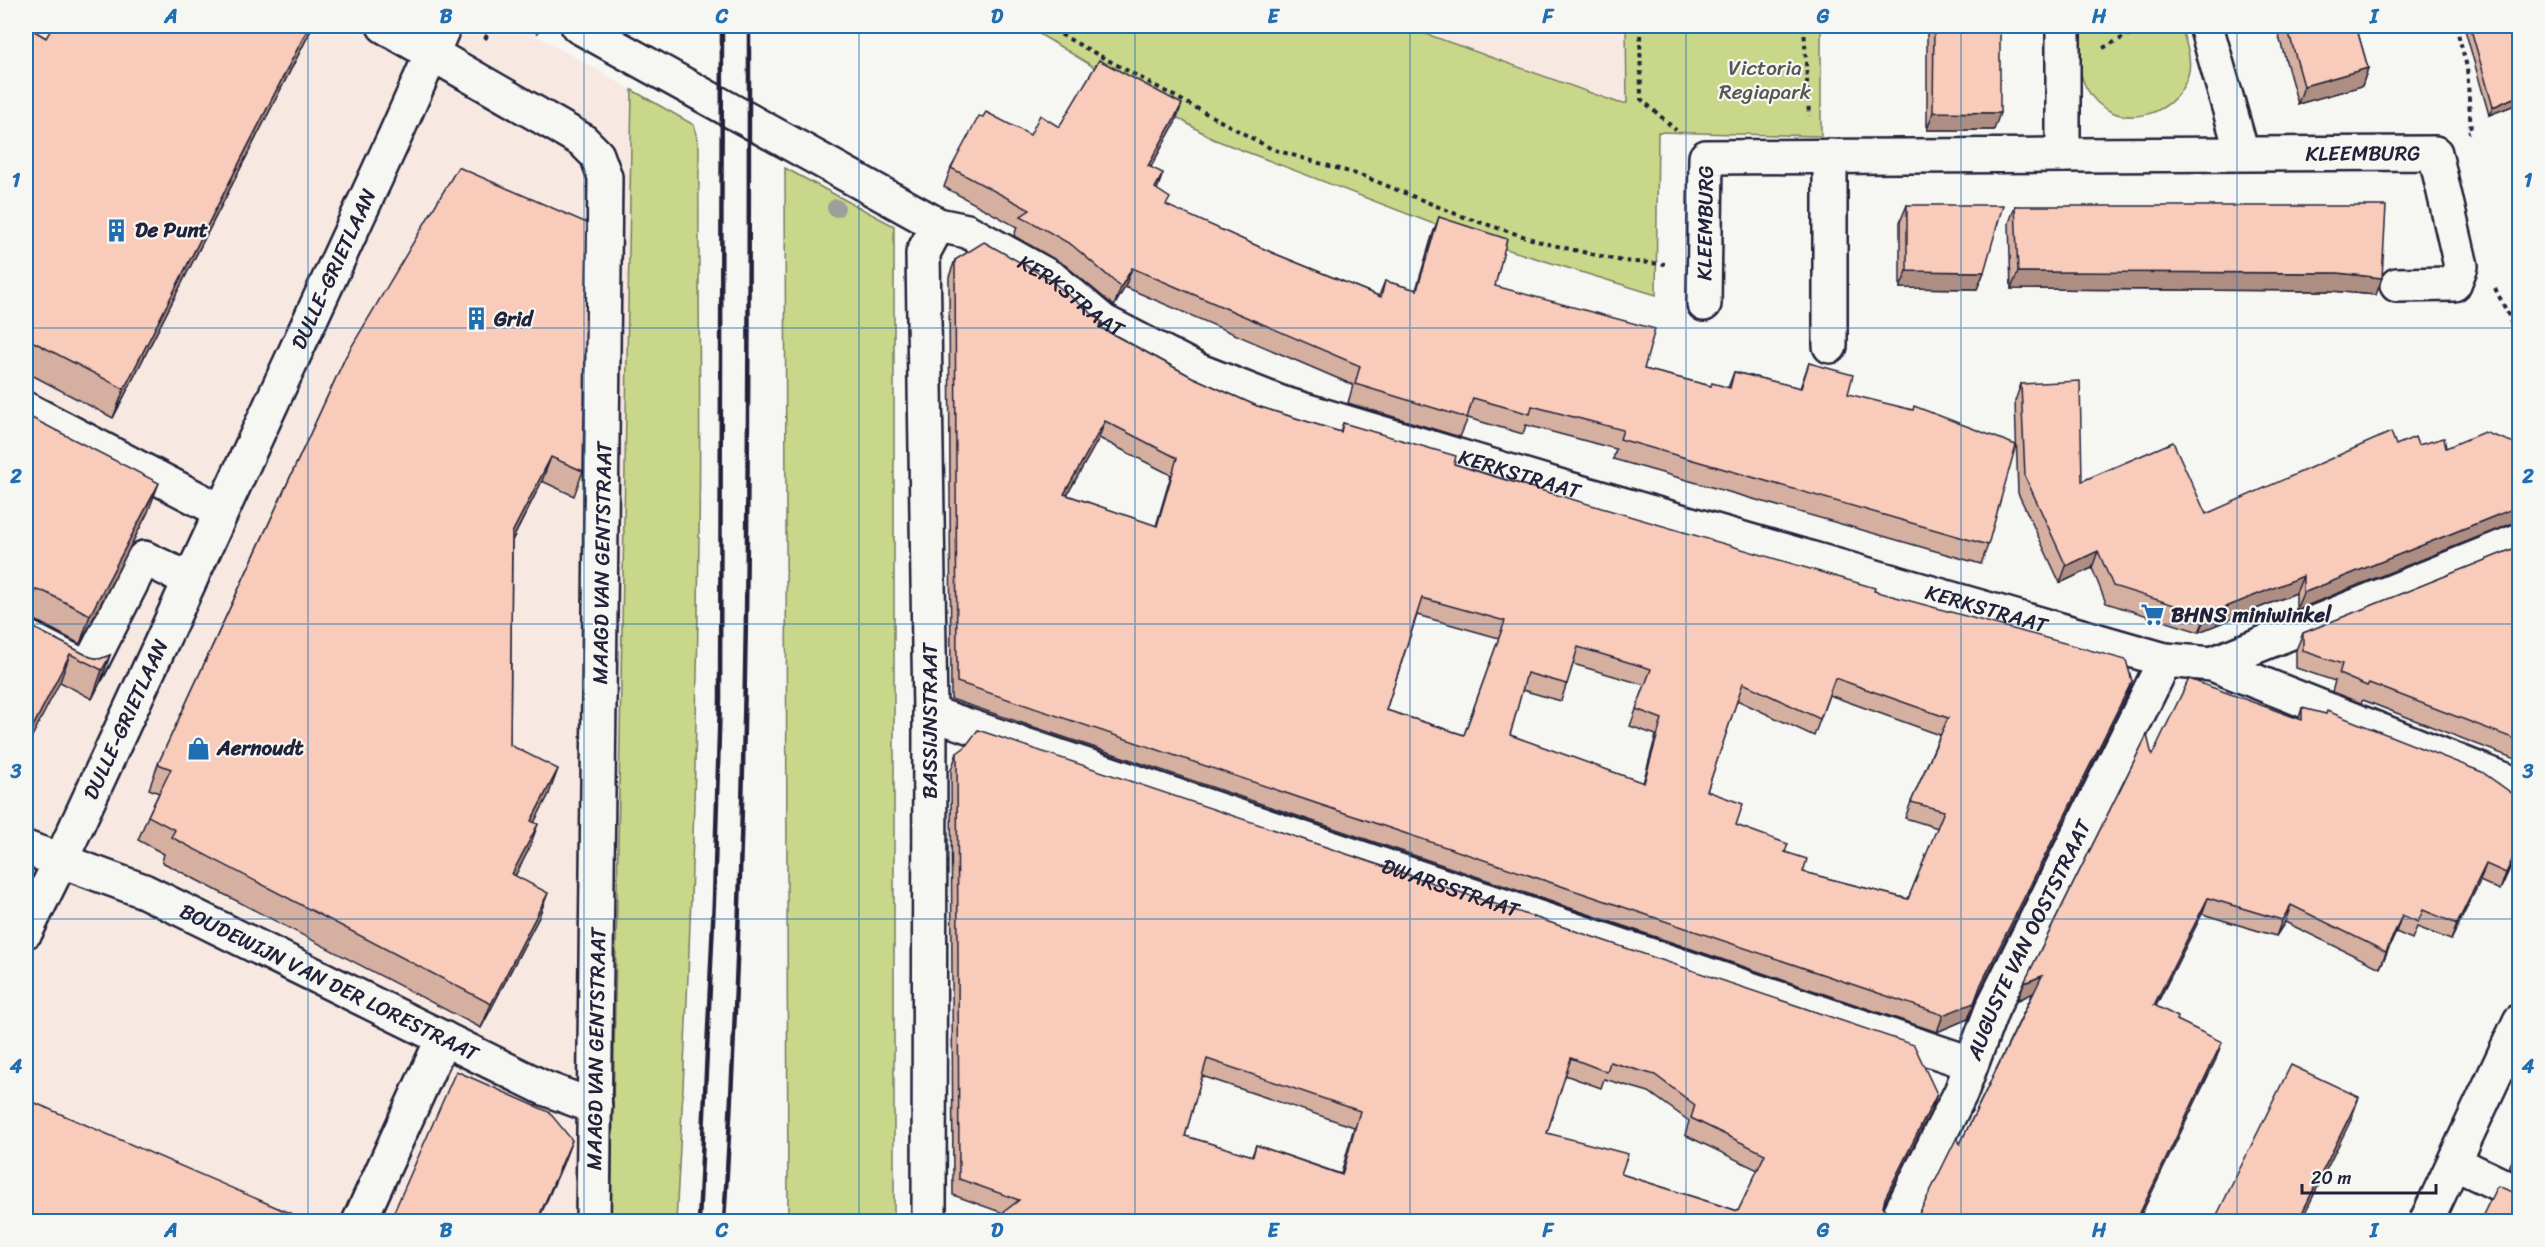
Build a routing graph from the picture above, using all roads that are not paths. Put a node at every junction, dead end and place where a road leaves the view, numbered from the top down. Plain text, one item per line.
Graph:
1 (384, 26) edge
2 (578, 26) edge
3 (2063, 26) edge
4 (2206, 26) edge
5 (437, 39) edge
6 (2242, 153) junction
7 (2063, 155) junction
8 (1819, 156) junction
9 (938, 225) junction
10 (2397, 285) dead end
11 (1704, 304) dead end
12 (1830, 346) dead end
13 (26, 409) edge
14 (221, 511) junction
15 (2520, 540) edge
16 (190, 580) junction
17 (26, 637) edge
18 (2165, 660) junction
19 (2212, 664) junction
20 (930, 713) junction
21 (2520, 786) edge
22 (26, 848) edge
23 (60, 862) junction
24 (26, 931) edge
25 (2520, 1022) edge
26 (443, 1038) junction
27 (1970, 1063) junction
28 (595, 1107) junction
29 (2455, 1163) junction
30 (2520, 1194) edge
31 (939, 1219) edge
32 (359, 1221) edge
33 (593, 1221) edge
34 (1896, 1221) edge
35 (2426, 1221) edge

1 - 5 street, MAAGD VAN GENTSTRAAT
2 - 9 street, KERKSTRAAT
3 - 7 street
4 - 6 street
5 - 14 street, DULLE-GRIETLAAN
5 - 28 street, MAAGD VAN GENTSTRAAT
6 - 7 street, KLEEMBURG
6 - 10 street, KLEEMBURG
7 - 8 street, KLEEMBURG
8 - 11 street, KLEEMBURG
8 - 12 street
9 - 18 street, KERKSTRAAT
9 - 20 street, BASSIJNSTRAAT
13 - 14 street
14 - 16 street, DULLE-GRIETLAAN
15 - 19 street
16 - 17 street
16 - 23 street, DULLE-GRIETLAAN
18 - 19 street, KERKSTRAAT
18 - 27 street, AUGUSTE VAN OOSTSTRAAT
19 - 21 street, KERKSTRAAT
20 - 27 street, DWARSSTRAAT
20 - 31 street, BASSIJNSTRAAT
22 - 23 street
23 - 24 street, DULLE-GRIETLAAN
23 - 26 street, BOUDEWIJN VAN DER LORESTRAAT
25 - 29 street
26 - 28 street, BOUDEWIJN VAN DER LORESTRAAT
26 - 32 street
27 - 34 street, AUGUSTE VAN OOSTSTRAAT
28 - 33 street, MAAGD VAN GENTSTRAAT
29 - 30 street
29 - 35 street

